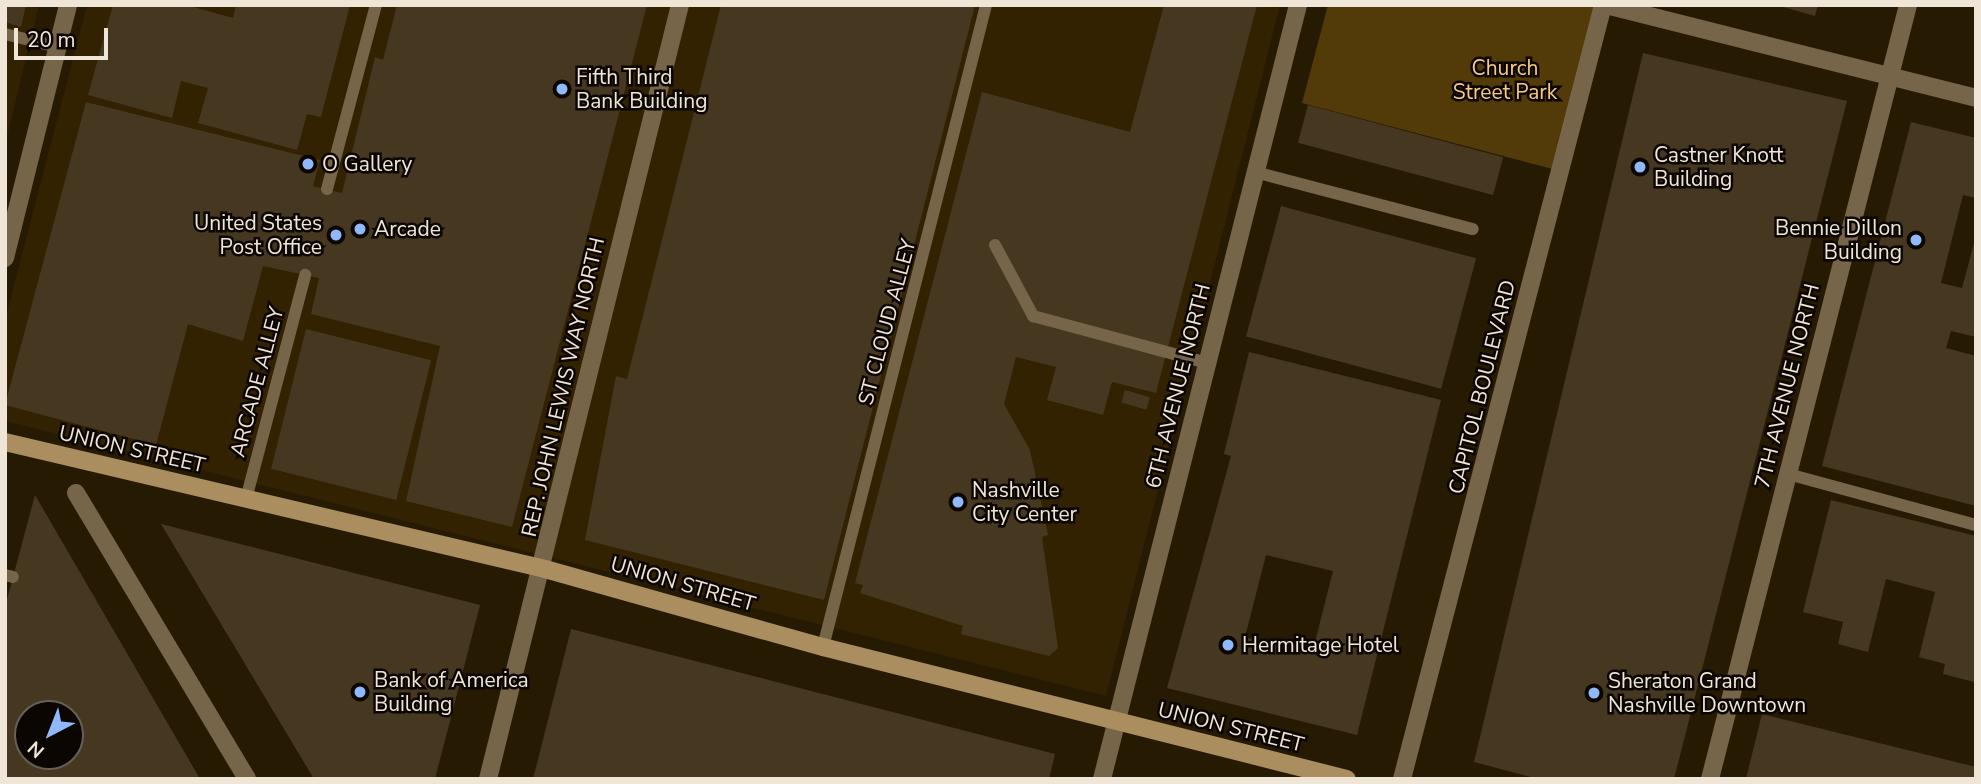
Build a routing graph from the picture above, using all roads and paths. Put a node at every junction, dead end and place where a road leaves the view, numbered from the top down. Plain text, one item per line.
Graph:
1 (68, 5) edge
2 (376, 5) edge
3 (680, 5) edge
4 (986, 5) edge
5 (1298, 5) edge
6 (1605, 5) edge
7 (1908, 5) edge
8 (5, 34) edge
9 (58, 47) junction
10 (1889, 76) junction
11 (1976, 98) edge
12 (1255, 172) junction
13 (327, 189) dead end
14 (1473, 229) dead end
15 (8, 237) edge
16 (995, 244) dead end
17 (5, 257) edge
18 (305, 275) dead end
19 (1207, 363) junction
20 (5, 442) edge
21 (1788, 474) junction
22 (76, 493) dead end
23 (246, 499) junction
24 (1976, 526) edge
25 (545, 569) junction
26 (823, 647) junction
27 (1116, 722) junction
28 (247, 779) edge
29 (488, 779) edge
30 (1102, 779) edge
31 (1347, 779) edge
32 (1402, 779) edge
33 (1710, 779) edge

1 - 9 street
2 - 13 lane
3 - 25 street, REP. JOHN LEWIS WAY NORTH
4 - 26 lane, ST CLOUD ALLEY
5 - 12 street, 6TH AVENUE NORTH
6 - 10 street
6 - 32 street, CAPITOL BOULEVARD
7 - 10 street, 7TH AVENUE NORTH
8 - 9 lane
9 - 15 street
10 - 11 street
10 - 21 street, 7TH AVENUE NORTH
12 - 14 lane
12 - 19 street, 6TH AVENUE NORTH
15 - 17 street
16 - 19 lane
18 - 23 lane, ARCADE ALLEY
19 - 27 street, 6TH AVENUE NORTH
20 - 23 main road, UNION STREET
21 - 24 lane
21 - 33 street, 7TH AVENUE NORTH
22 - 28 street
23 - 25 main road, UNION STREET
25 - 26 main road, UNION STREET
25 - 29 street, REP. JOHN LEWIS WAY NORTH
26 - 27 main road, UNION STREET
27 - 30 street, 6TH AVENUE NORTH
27 - 31 main road, UNION STREET

